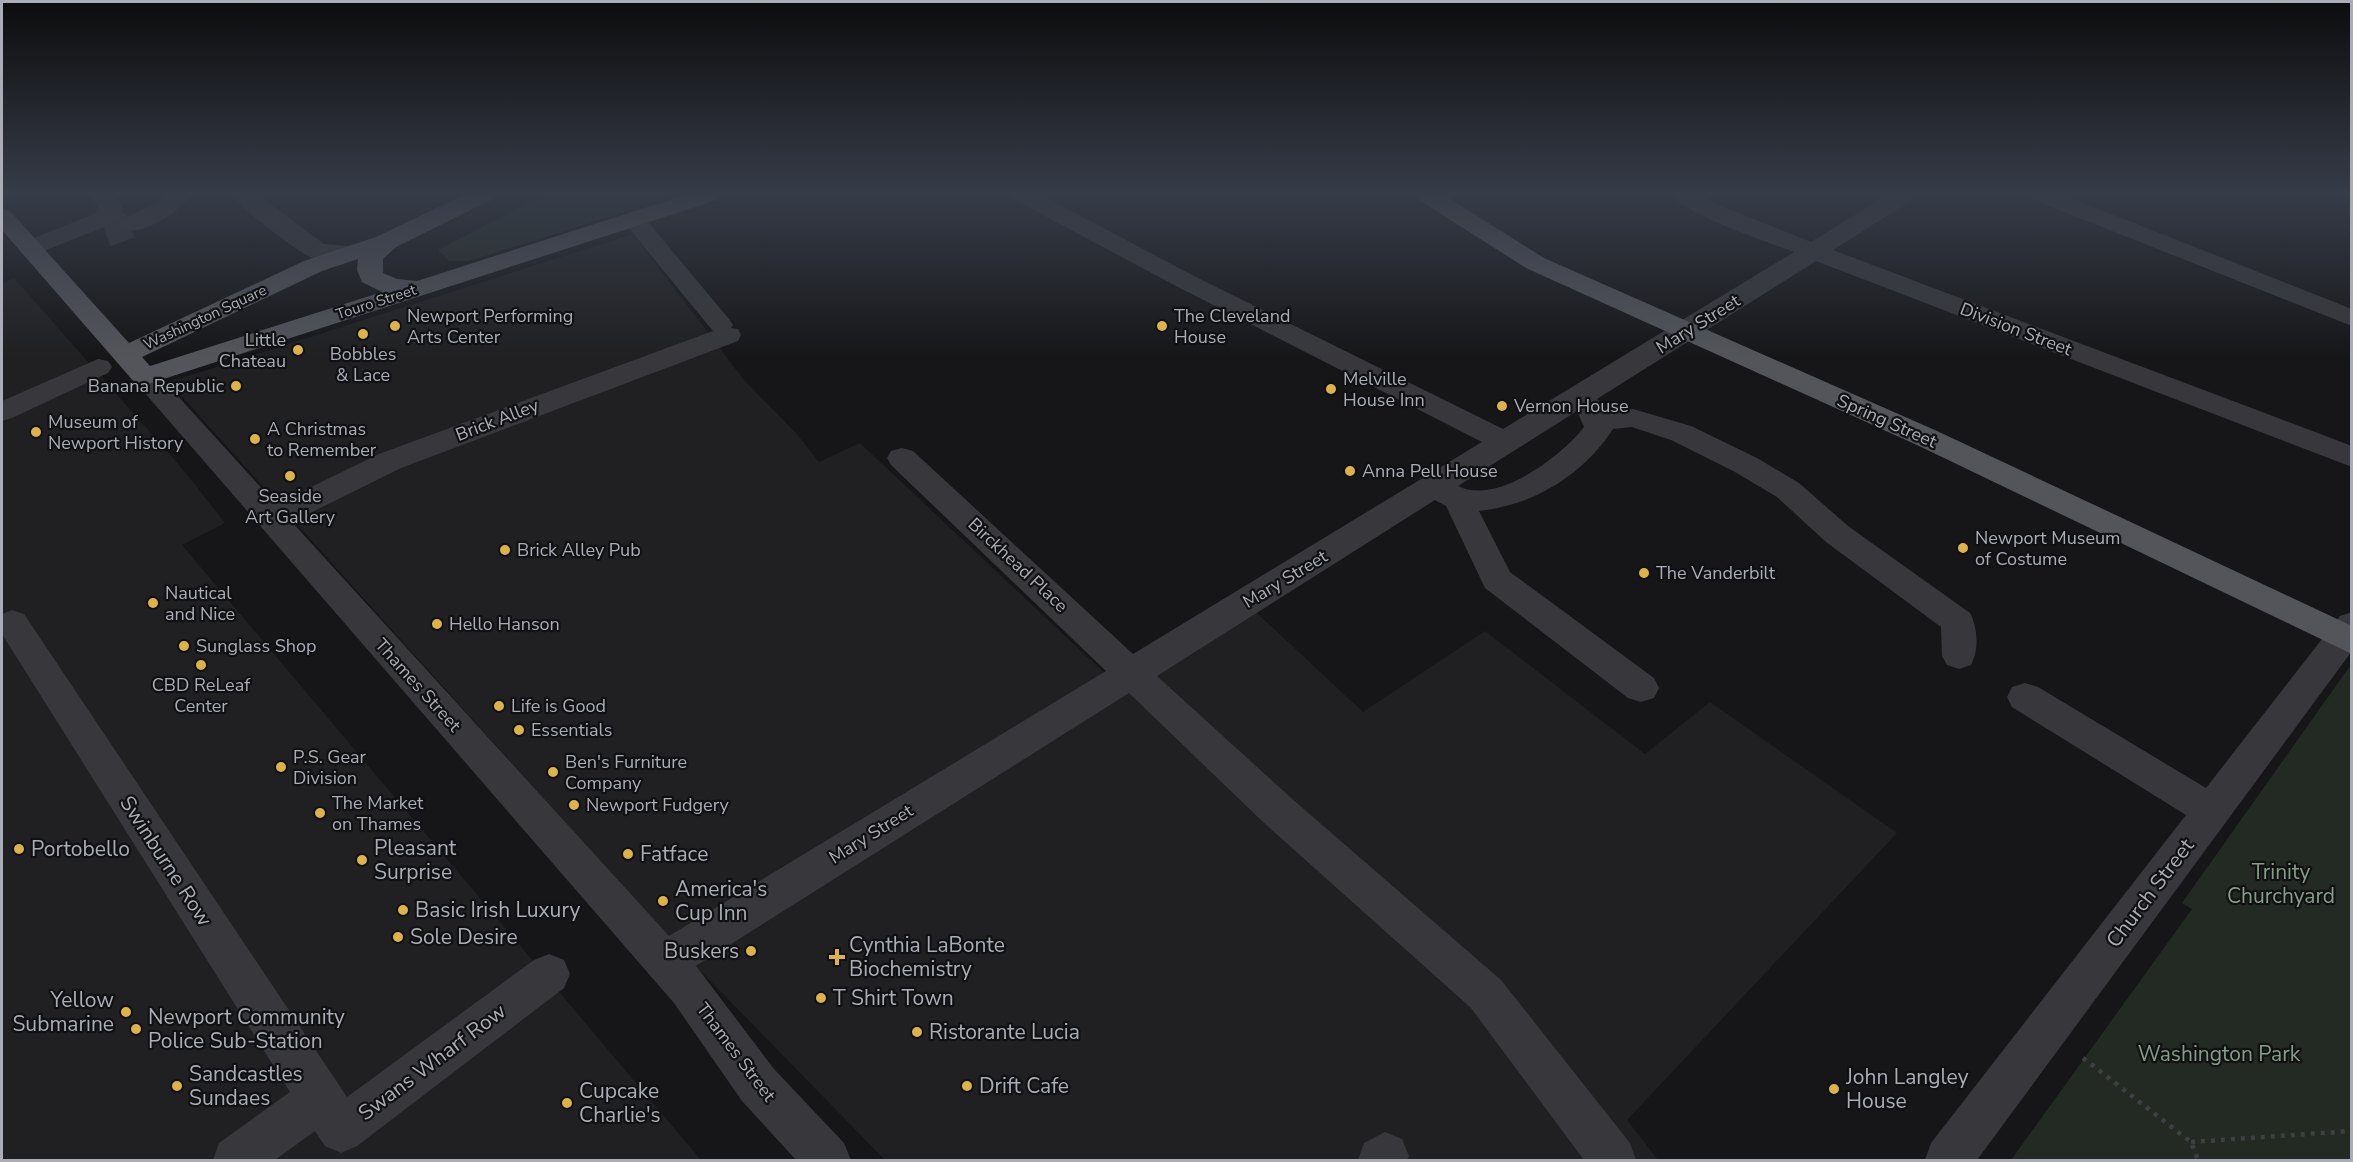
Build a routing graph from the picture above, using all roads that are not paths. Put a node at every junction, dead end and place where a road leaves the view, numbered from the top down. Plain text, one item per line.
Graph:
1 (31, 249) edge
2 (44, 249) edge
3 (52, 249) edge
4 (315, 249) edge
5 (358, 249) edge
6 (378, 249) edge
7 (539, 249) edge
8 (659, 249) edge
9 (1125, 249) edge
10 (1513, 249) edge
11 (1808, 249) edge
12 (1819, 249) edge
13 (2179, 249) edge
14 (349, 252) junction
15 (1815, 252) junction
16 (35, 254) junction
17 (424, 286) junction
18 (2352, 318) edge
19 (1686, 332) junction
20 (135, 366) junction
21 (98, 367) dead end
22 (1588, 409) junction
23 (2, 412) edge
24 (1506, 442) junction
25 (2352, 457) edge
26 (902, 458) dead end
27 (1447, 493) junction
28 (271, 519) junction
29 (12, 623) dead end
30 (2348, 634) edge
31 (1959, 656) dead end
32 (1133, 672) junction
33 (1641, 688) dead end
34 (2025, 697) dead end
35 (2211, 811) junction
36 (665, 962) junction
37 (549, 974) dead end
38 (320, 1099) junction
39 (236, 1161) edge
40 (827, 1161) edge
41 (1613, 1161) edge
42 (1948, 1161) edge

1 - 16 main road, Thames Street
2 - 16 street
3 - 16 street
4 - 14 street
5 - 14 main road, Washington Square
6 - 17 main road
7 - 17 main road, Touro Street
8 - 28 street, Brick Alley
9 - 24 street
10 - 19 main road, Spring Street
11 - 15 street, Division Street
12 - 15 street, Mary Street
13 - 18 street
14 - 20 main road, Washington Square
15 - 19 street, Mary Street
15 - 25 street, Division Street
16 - 20 main road, Thames Street
17 - 20 main road, Touro Street
19 - 22 street, Mary Street
19 - 30 main road, Spring Street
20 - 28 street, Thames Street
21 - 23 street
22 - 24 street, Mary Street
22 - 27 street
22 - 31 street
24 - 27 street, Mary Street
26 - 32 street, Birckhead Place
27 - 32 street, Mary Street
27 - 33 street
28 - 36 street, Thames Street
29 - 38 street, Swinburne Row
30 - 35 street, Church Street
32 - 36 street, Mary Street
32 - 41 street, Birckhead Place
34 - 35 street
35 - 42 street, Church Street
36 - 40 street, Thames Street
37 - 38 street, Swans Wharf Row
38 - 39 street

